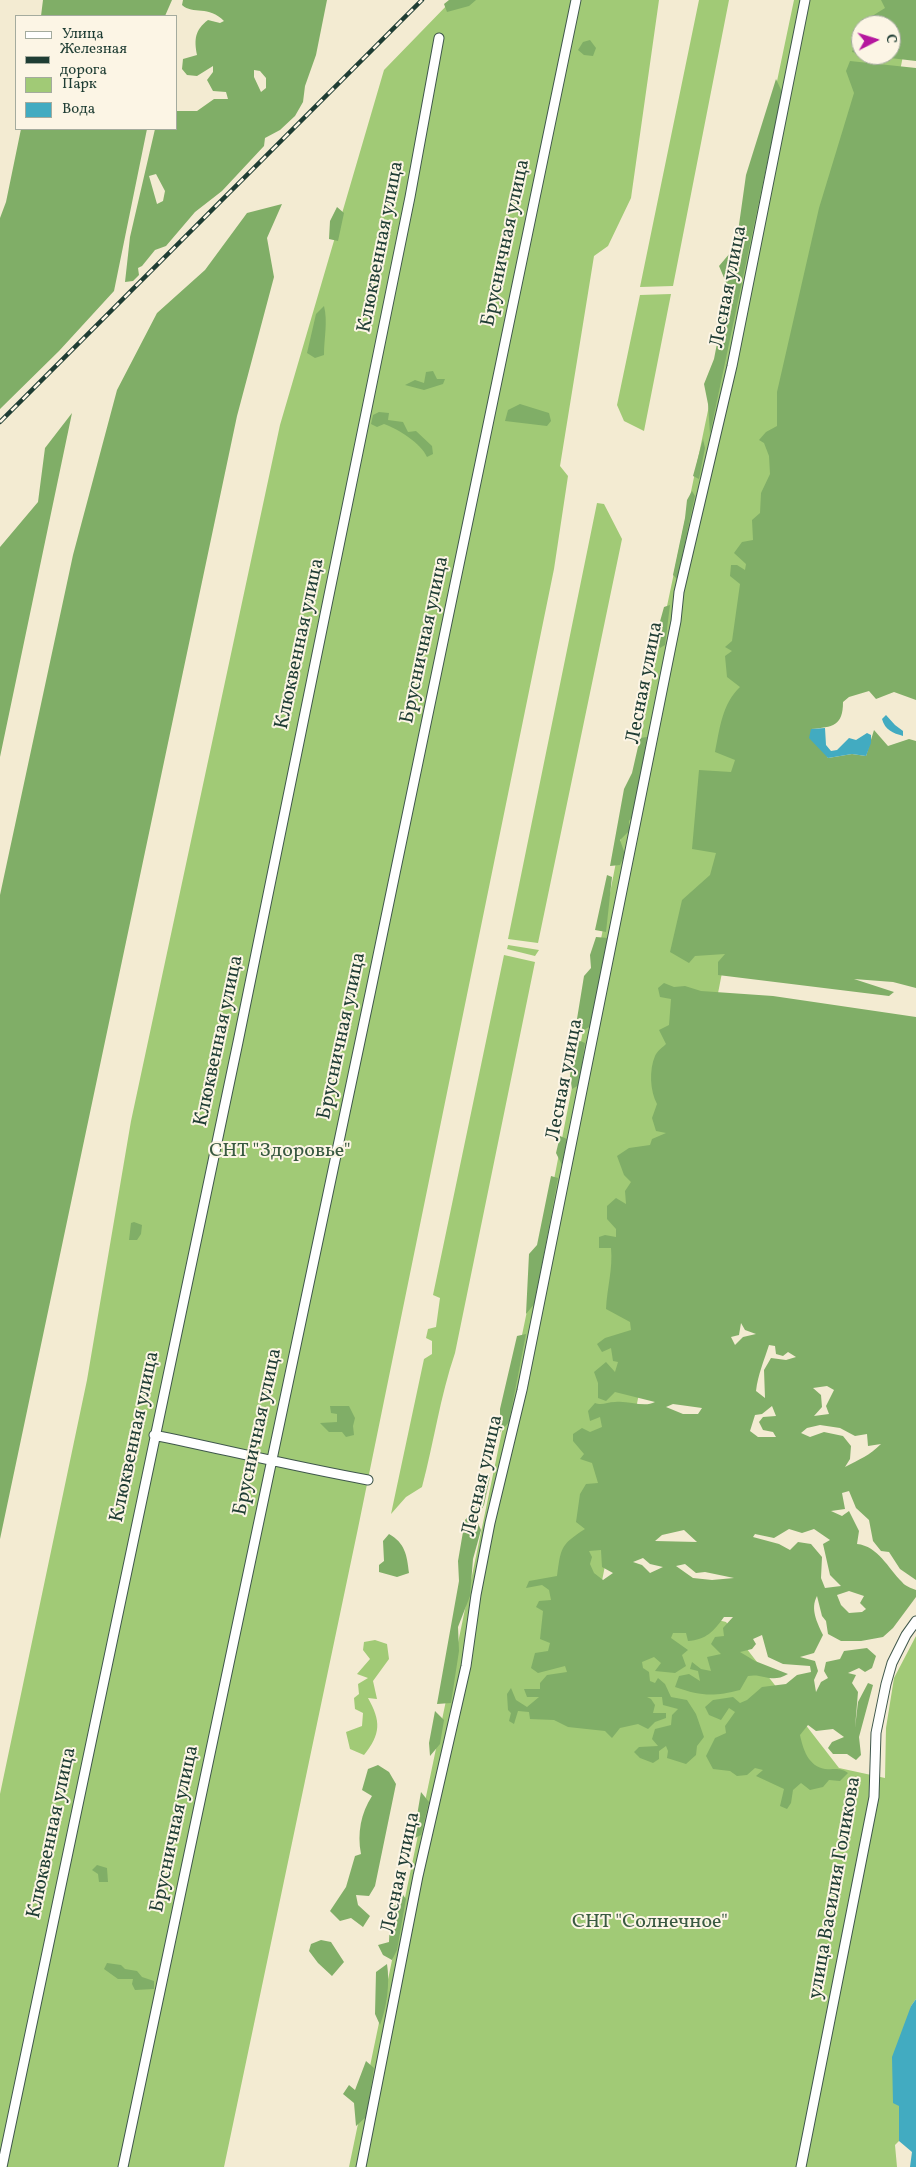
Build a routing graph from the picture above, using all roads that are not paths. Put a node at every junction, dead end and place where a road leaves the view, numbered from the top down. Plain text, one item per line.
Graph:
1 (576, 0) edge
2 (805, 0) edge
3 (439, 38) dead end
4 (154, 1435) junction
5 (271, 1460) junction
6 (368, 1480) dead end
7 (916, 1622) edge
8 (2, 2167) edge
9 (123, 2167) edge
10 (361, 2167) edge
11 (802, 2167) edge

1 - 5 street, Брусничная улица
2 - 10 street, Лесная улица
3 - 4 street, Клюквенная улица
4 - 5 street
4 - 8 street, Клюквенная улица
5 - 6 street
5 - 9 street, Брусничная улица
7 - 11 street, улица Василия Голикова

